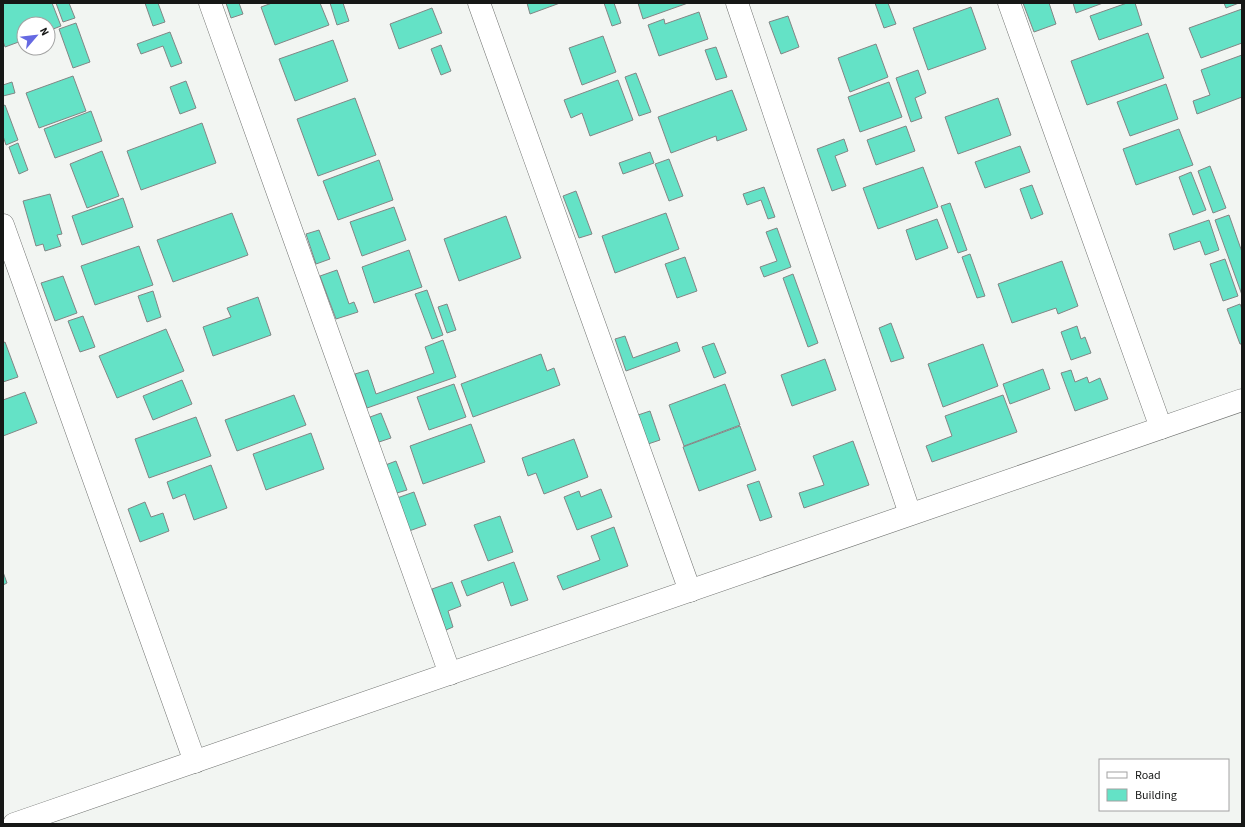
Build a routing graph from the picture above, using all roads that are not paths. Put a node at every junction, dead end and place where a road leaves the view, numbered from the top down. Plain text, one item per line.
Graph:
1 (210, 3) edge
2 (479, 3) edge
3 (737, 3) edge
4 (1010, 3) edge
5 (3, 225) edge
6 (1242, 400) edge
7 (1161, 428) junction
8 (910, 514) junction
9 (690, 591) junction
10 (450, 674) junction
11 (195, 762) junction
12 (14, 824) edge

1 - 10 street
2 - 9 street
3 - 8 street
4 - 7 street
5 - 11 street
6 - 7 street
7 - 8 street
8 - 9 street
9 - 10 street
10 - 11 street
11 - 12 street

